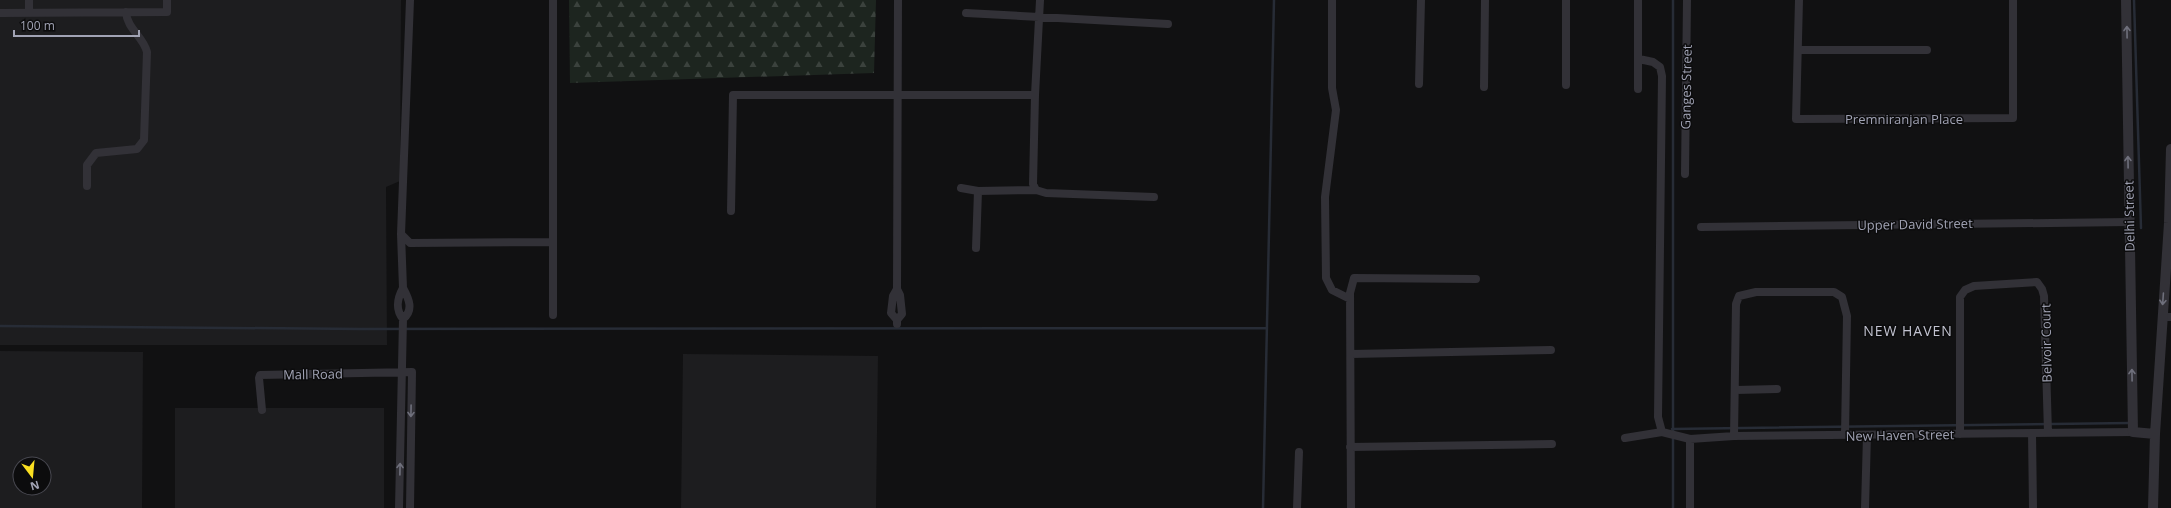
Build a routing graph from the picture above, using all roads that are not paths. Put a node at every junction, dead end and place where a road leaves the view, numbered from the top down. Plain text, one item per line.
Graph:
1 (30, 0) edge
2 (167, 0) edge
3 (410, 0) edge
4 (553, 0) edge
5 (898, 0) edge
6 (1040, 0) edge
7 (1332, 0) edge
8 (1421, 0) edge
9 (1485, 0) edge
10 (1566, 0) edge
11 (1638, 0) edge
12 (1687, 0) edge
13 (1798, 0) edge
14 (2013, 0) edge
15 (2126, 0) edge
16 (30, 12) junction
17 (126, 12) junction
18 (0, 13) edge
19 (966, 13) dead end
20 (1040, 16) junction
21 (1168, 24) dead end
22 (1798, 50) junction
23 (1927, 50) dead end
24 (1639, 59) junction
25 (1419, 84) dead end
26 (1566, 85) dead end
27 (1484, 87) dead end
28 (1638, 89) dead end
29 (1035, 95) junction
30 (898, 96) junction
31 (2171, 149) edge
32 (1685, 174) dead end
33 (87, 186) dead end
34 (961, 188) dead end
35 (1036, 190) junction
36 (978, 191) junction
37 (1154, 197) dead end
38 (2170, 207) edge
39 (731, 211) dead end
40 (2129, 222) junction
41 (1701, 227) dead end
42 (401, 234) junction
43 (553, 242) junction
44 (976, 248) dead end
45 (1476, 279) dead end
46 (403, 288) junction
47 (1350, 299) junction
48 (553, 315) dead end
49 (2166, 317) edge
50 (403, 322) junction
51 (897, 322) dead end
52 (1551, 350) dead end
53 (1351, 354) junction
54 (402, 372) junction
55 (1777, 389) dead end
56 (1736, 390) junction
57 (262, 410) dead end
58 (2133, 430) junction
59 (1665, 433) junction
60 (2032, 433) junction
61 (2048, 433) junction
62 (1735, 434) junction
63 (1845, 434) junction
64 (1960, 434) junction
65 (2155, 434) junction
66 (1867, 435) junction
67 (1625, 438) dead end
68 (1690, 439) junction
69 (1552, 444) dead end
70 (1350, 447) junction
71 (1299, 452) dead end
72 (399, 508) edge
73 (410, 508) edge
74 (1297, 508) edge
75 (1350, 508) edge
76 (1690, 508) edge
77 (1865, 508) edge
78 (2033, 508) edge
79 (2153, 508) edge

1 - 16 street
2 - 17 street
3 - 42 street
4 - 43 street
5 - 30 street
6 - 20 street
7 - 47 street
8 - 25 street
9 - 27 street
10 - 26 street
11 - 24 street
12 - 32 street, Ganges Street
13 - 22 street, Premniranjan Place
14 - 22 street, Premniranjan Place
40 -> 15 street, Delhi Street
16 - 17 street
16 - 18 street
17 - 33 street
19 - 20 street
20 - 21 street
20 - 29 street
22 - 23 street
24 - 28 street
24 - 59 street
29 - 30 street
29 - 35 street
30 - 39 street
30 - 51 street
31 - 38 street
34 - 36 street
35 - 36 street
35 - 37 street
36 - 44 street
38 -> 49 street
40 - 41 street, Upper David Street
58 -> 40 street, Delhi Street
42 - 43 street
42 - 46 street
43 - 48 street
45 - 47 street
46 - 50 street
46 - 50 street
47 - 53 street
49 - 65 street
50 - 54 street
52 - 53 street
53 - 70 street
54 - 57 street, Mall Road
72 -> 54 street
54 -> 73 street, Mall Road
55 - 56 street
56 - 62 street
56 - 63 street
58 - 61 street, New Haven Street
58 - 65 street
59 - 67 street
59 - 68 street, New Haven Street
60 - 61 street, New Haven Street
60 - 64 street, New Haven Street
60 - 78 street
61 - 64 street, Belvoir Court
62 - 63 street, New Haven Street
62 - 68 street, New Haven Street
63 - 66 street, New Haven Street
64 - 66 street, New Haven Street
65 - 79 street
66 - 77 street
68 - 76 street
69 - 70 street
70 - 75 street
71 - 74 street

